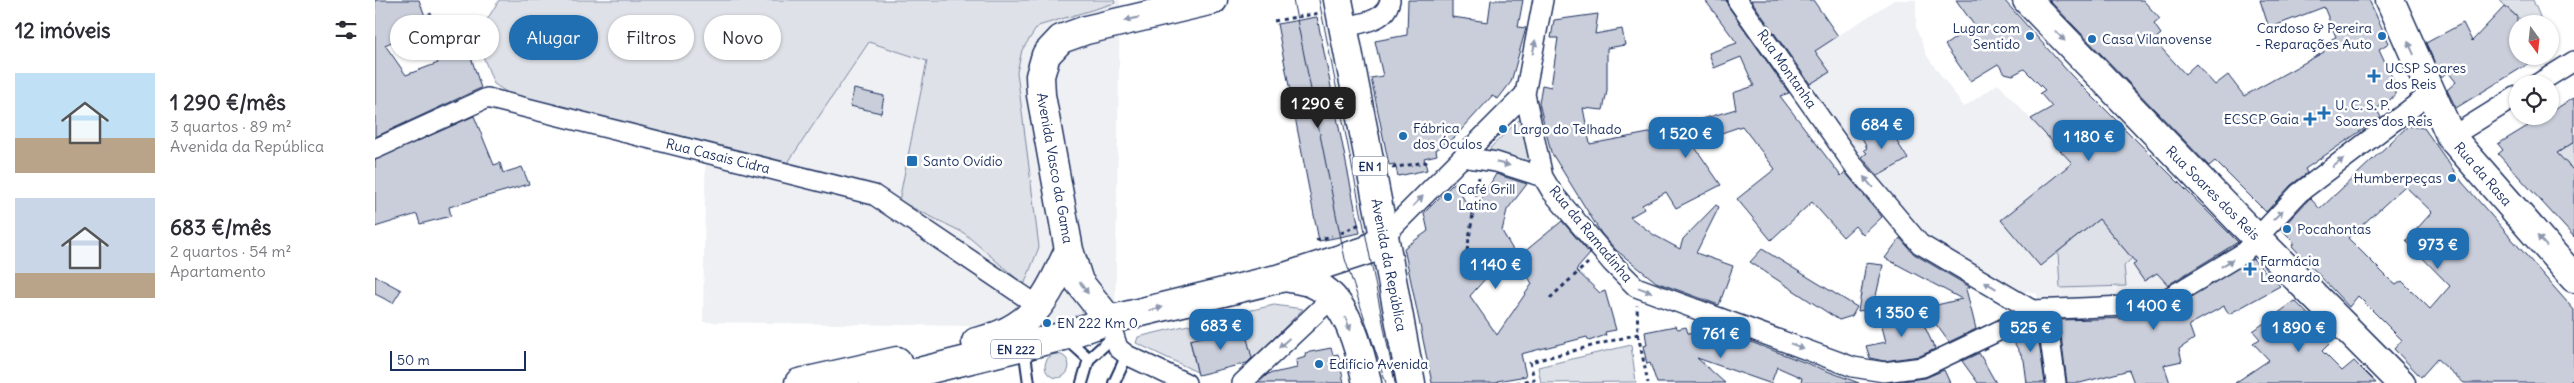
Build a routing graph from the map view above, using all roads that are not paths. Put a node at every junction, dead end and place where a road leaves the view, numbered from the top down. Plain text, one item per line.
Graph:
1 (1213, 0) edge
2 (1390, 0) edge
3 (1543, 0) edge
4 (1737, 0) edge
5 (2027, 0) edge
6 (2390, 0) edge
7 (1336, 13) edge
8 (2574, 61) edge
9 (2551, 75) edge
10 (2431, 93) junction
11 (1525, 94) junction
12 (2509, 101) edge
13 (2451, 137) junction
14 (375, 149) edge
15 (1462, 157) junction
16 (1543, 176) junction
17 (1374, 229) junction
18 (2257, 238) junction
19 (1069, 250) junction
20 (1285, 277) junction
21 (2574, 278) edge
22 (1332, 298) junction
23 (1040, 307) junction
24 (2039, 310) junction
25 (1111, 329) junction
26 (1064, 336) junction
27 (1024, 346) junction
28 (1127, 354) junction
29 (1089, 359) junction
30 (799, 383) edge
31 (874, 383) edge
32 (1030, 383) edge
33 (1082, 383) edge
34 (1114, 383) edge
35 (1186, 383) edge
36 (1242, 383) edge
37 (1367, 383) edge
38 (1411, 383) edge
39 (2057, 383) edge
40 (2401, 383) edge

1 -> 19 main road, Avenida Vasco da Gama
2 - 7 street
11 -> 3 street
24 -> 4 street, Rua Montanha
5 -> 18 main road, Rua Soares dos Reis
10 -> 6 main road, Rua da Rasa
7 - 17 main road, Avenida da República / EN 1
8 - 9 street
10 - 13 main road, Rua da Rasa
18 -> 10 street
11 - 15 street
11 - 16 street
12 - 13 street
21 -> 13 main road, Rua da Rasa
14 - 23 street, Rua Casais Cidra
15 -> 16 street
17 -> 15 street
16 -> 24 street, Rua da Ramadinha
17 - 20 main road
17 - 38 main road, Avenida da República / EN 1
24 -> 18 street
18 - 40 main road, Rua Soares dos Reis
19 - 23 main road, Avenida Vasco da Gama
19 -> 25 main road, Avenida Vasco da Gama
20 - 22 main road
25 -> 20 main road, EN 222
22 -> 36 street
22 -> 37 main road
23 - 30 main road, Avenida Vasco da Gama
24 - 39 street
25 - 26 main road, EN 222
25 - 28 street
25 - 29 lane
26 - 27 main road, EN 222
26 - 29 lane
27 - 31 main road, EN 222
27 - 32 lane
28 - 34 lane
28 - 35 street
29 - 33 lane

